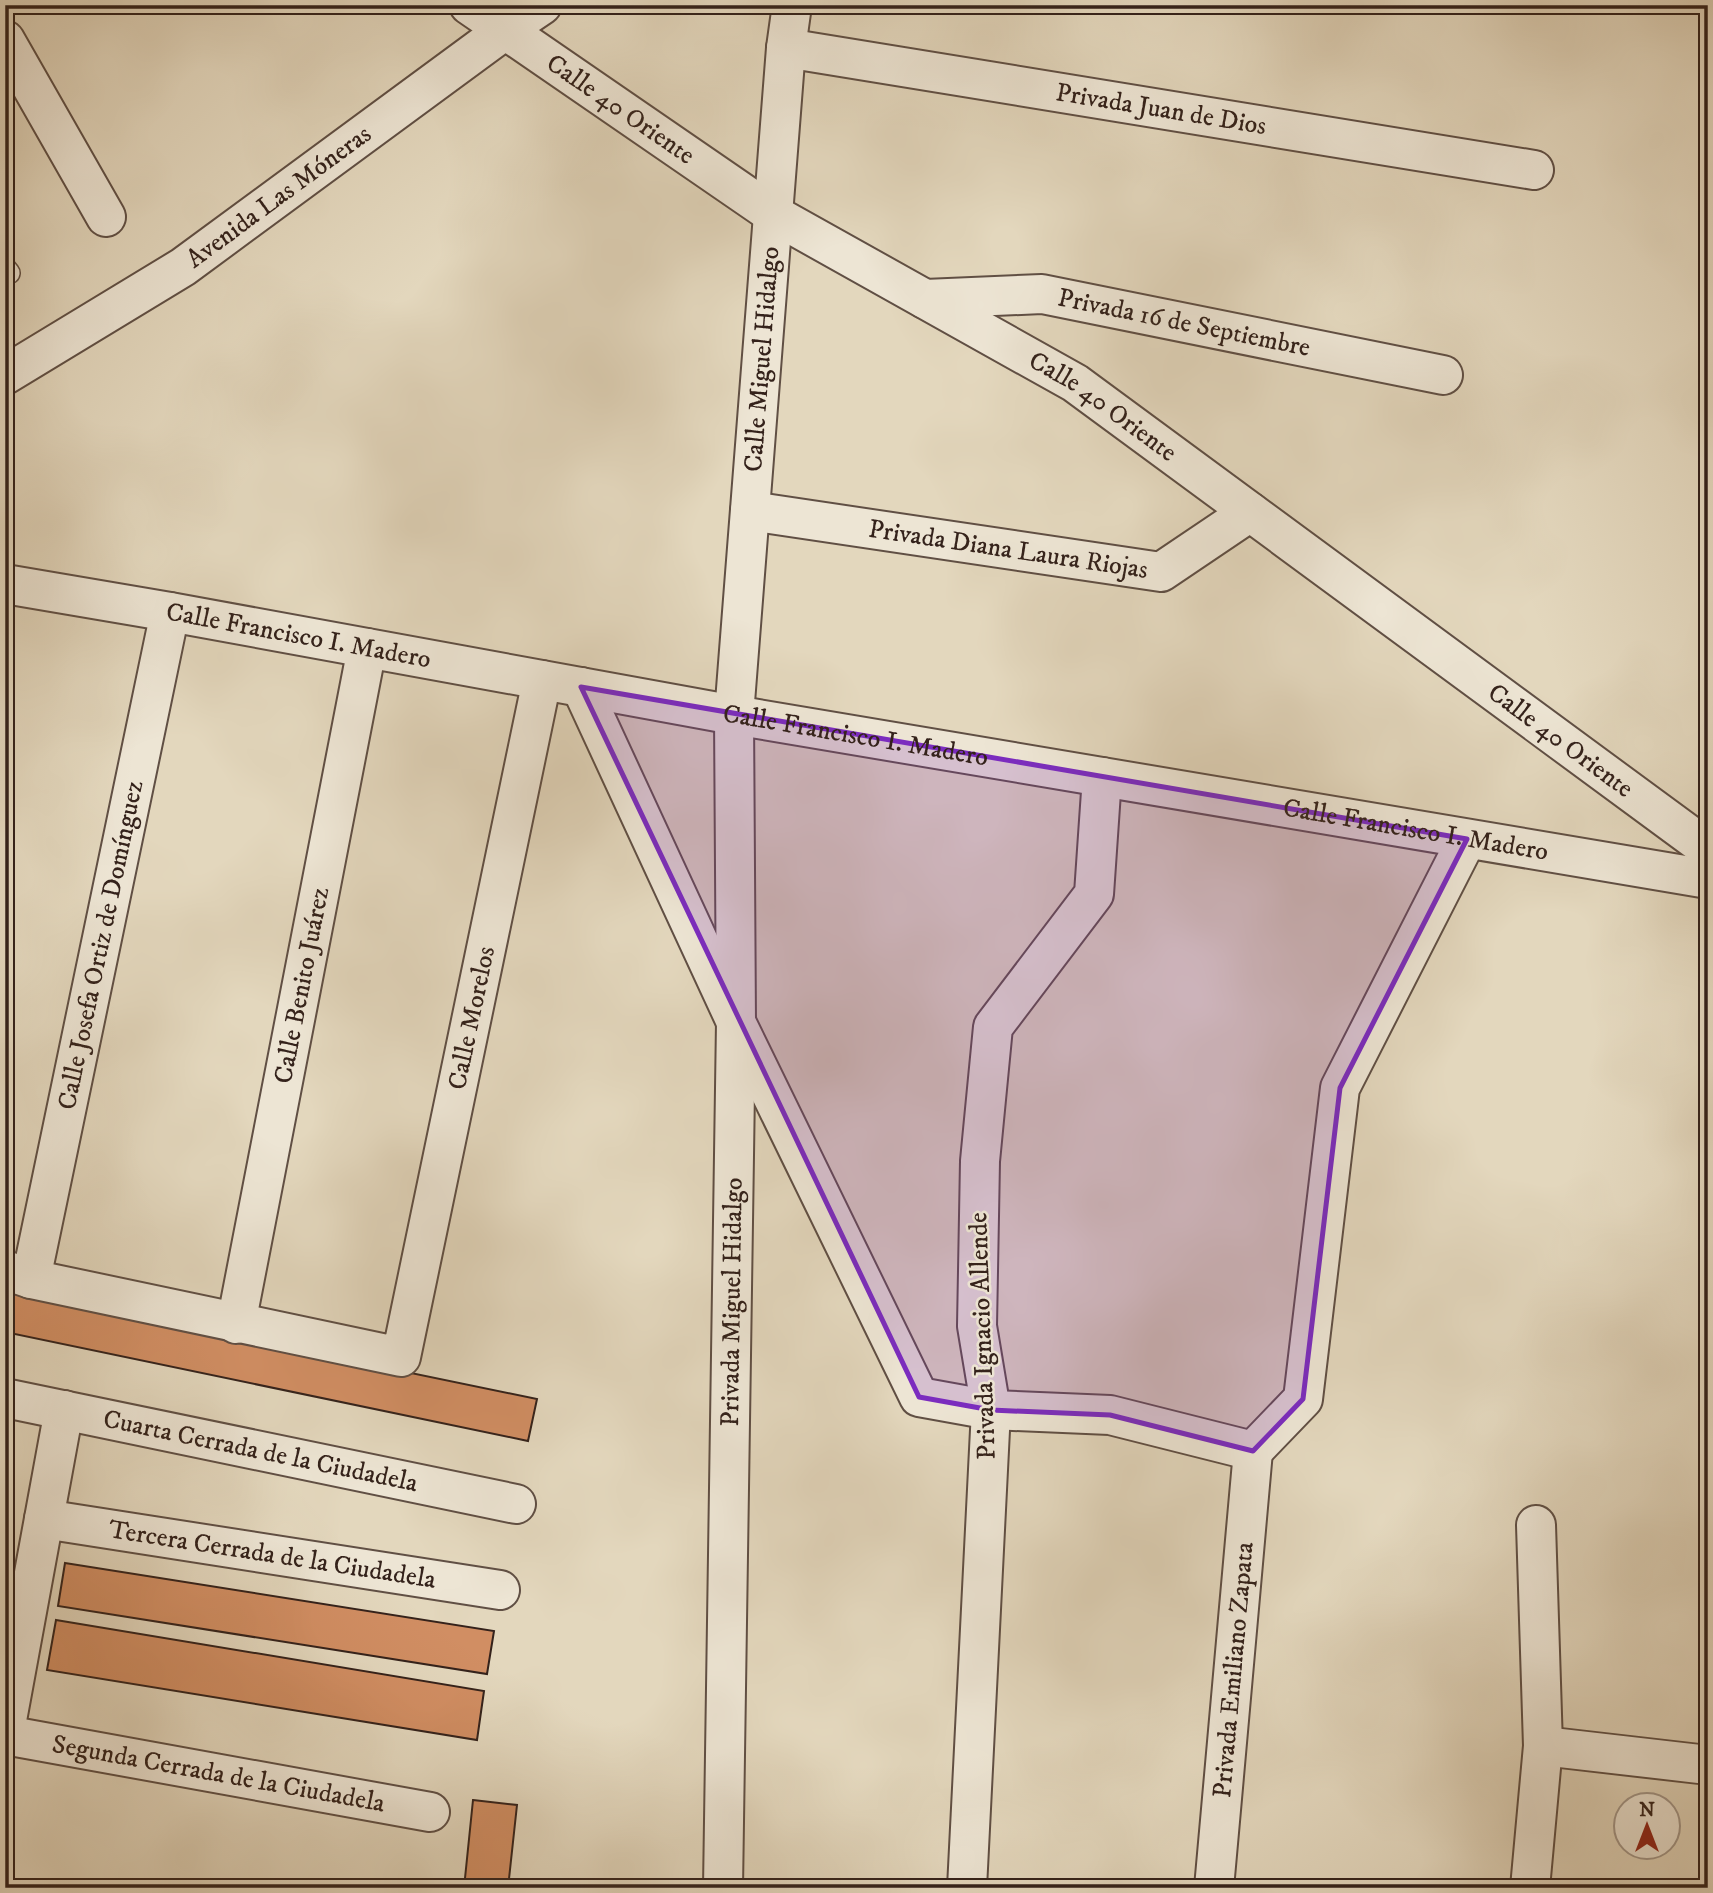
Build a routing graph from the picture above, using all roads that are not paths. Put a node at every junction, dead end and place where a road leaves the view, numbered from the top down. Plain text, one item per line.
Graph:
1 (470, 5) edge
2 (542, 5) edge
3 (792, 5) edge
4 (505, 30) junction
5 (5, 40) edge
6 (786, 48) junction
7 (1534, 170) dead end
8 (773, 214) junction
9 (106, 217) dead end
10 (925, 299) junction
11 (5, 375) edge
12 (1443, 375) dead end
13 (750, 511) junction
14 (1250, 512) junction
15 (5, 584) edge
16 (170, 612) junction
17 (367, 648) junction
18 (542, 680) junction
19 (581, 687) junction
20 (734, 715) junction
21 (1102, 777) junction
22 (1467, 839) junction
23 (1708, 849) edge
24 (1708, 879) edge
25 (736, 1022) junction
26 (18, 1275) edge
27 (236, 1324) junction
28 (5, 1398) edge
29 (64, 1410) junction
30 (990, 1410) junction
31 (1253, 1451) junction
32 (516, 1504) dead end
33 (44, 1519) junction
34 (1536, 1525) dead end
35 (500, 1590) dead end
36 (5, 1733) edge
37 (1543, 1746) junction
38 (1708, 1765) edge
39 (430, 1812) dead end
40 (723, 1888) edge
41 (967, 1888) edge
42 (1214, 1888) edge
43 (1530, 1888) edge

1 - 4 street, Calle 40 Oriente
2 - 4 street, Avenida Las Móneras
3 - 6 street, Calle Miguel Hidalgo
4 - 8 street, Calle 40 Oriente
4 - 11 street, Avenida Las Móneras
5 - 9 street
6 - 7 street, Privada Juan de Dios
6 - 8 street, Calle Miguel Hidalgo
8 - 10 street, Calle 40 Oriente
8 - 13 street, Calle Miguel Hidalgo
10 - 12 street, Privada 16 de Septiembre
10 - 14 street, Calle 40 Oriente
13 - 14 street, Privada Diana Laura Riojas
13 - 20 street, Calle Miguel Hidalgo
14 - 23 street, Calle 40 Oriente
15 - 16 street, Calle Francisco I. Madero
16 - 17 street, Calle Francisco I. Madero
16 - 26 street, Calle Josefa Ortiz de Domínguez
17 - 18 street, Calle Francisco I. Madero
17 - 27 street, Calle Benito Juárez
18 - 19 street, Calle Francisco I. Madero
18 - 27 street, Calle Morelos
19 - 20 street, Calle Francisco I. Madero
19 - 25 street
20 - 21 street, Calle Francisco I. Madero
20 - 25 street, Privada Miguel Hidalgo
21 - 22 street, Calle Francisco I. Madero
21 - 30 street, Privada Ignacio Allende
22 - 24 street, Calle Francisco I. Madero
22 - 31 street
25 - 30 street
25 - 40 street, Privada Miguel Hidalgo
26 - 27 street
28 - 29 street, Cuarta Cerrada de la Ciudadela
29 - 32 street, Cuarta Cerrada de la Ciudadela
29 - 33 street
30 - 31 street
30 - 41 street, Privada Ignacio Allende
31 - 42 street, Privada Emiliano Zapata
33 - 35 street, Tercera Cerrada de la Ciudadela
33 - 36 street
34 - 37 street
36 - 39 street, Segunda Cerrada de la Ciudadela
37 - 38 street
37 - 43 street

